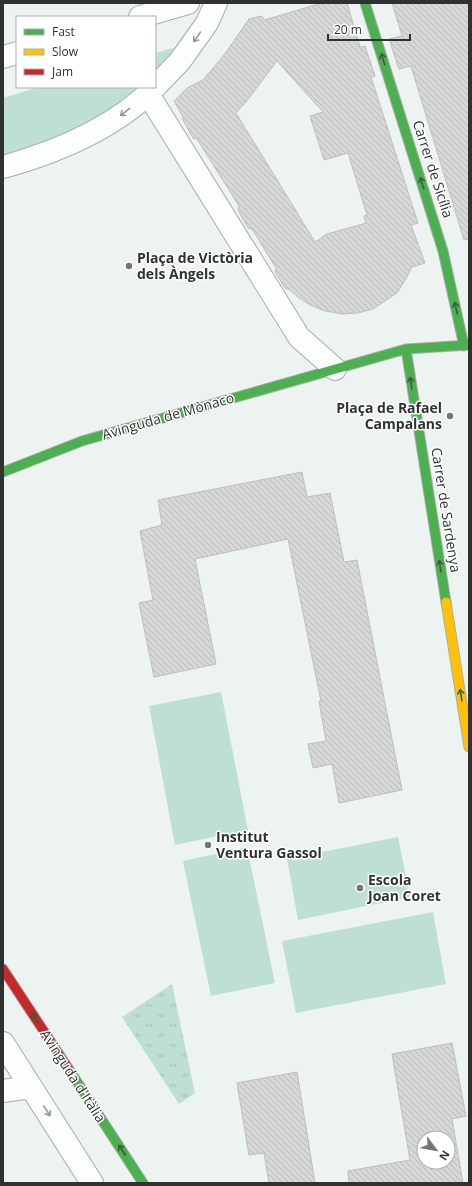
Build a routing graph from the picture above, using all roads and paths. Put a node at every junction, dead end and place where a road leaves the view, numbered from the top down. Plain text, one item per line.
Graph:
1 (188, 3) edge
2 (216, 3) edge
3 (365, 3) edge
4 (143, 16) edge
5 (16, 53) edge
6 (3, 57) edge
7 (156, 85) edge
8 (152, 89) edge
9 (3, 167) edge
10 (466, 346) edge
11 (406, 348) junction
12 (335, 369) junction
13 (3, 472) edge
14 (469, 747) edge
15 (3, 969) edge
16 (3, 1043) edge
17 (31, 1087) junction
18 (3, 1090) edge
19 (92, 1183) edge
20 (143, 1183) edge

1 - 4 street
2 -> 7 street
10 -> 3 street, Carrer de Sicília
5 - 6 street
8 -> 9 street
8 - 12 street
10 - 11 street, Avinguda de Mònaco
11 - 12 street, Avinguda de Mònaco
14 -> 11 street, Carrer de Sardenya
12 - 13 street, Avinguda de Mònaco
20 -> 15 street, Avinguda d'Itàlia
16 - 17 street
17 - 18 street
17 -> 19 street

